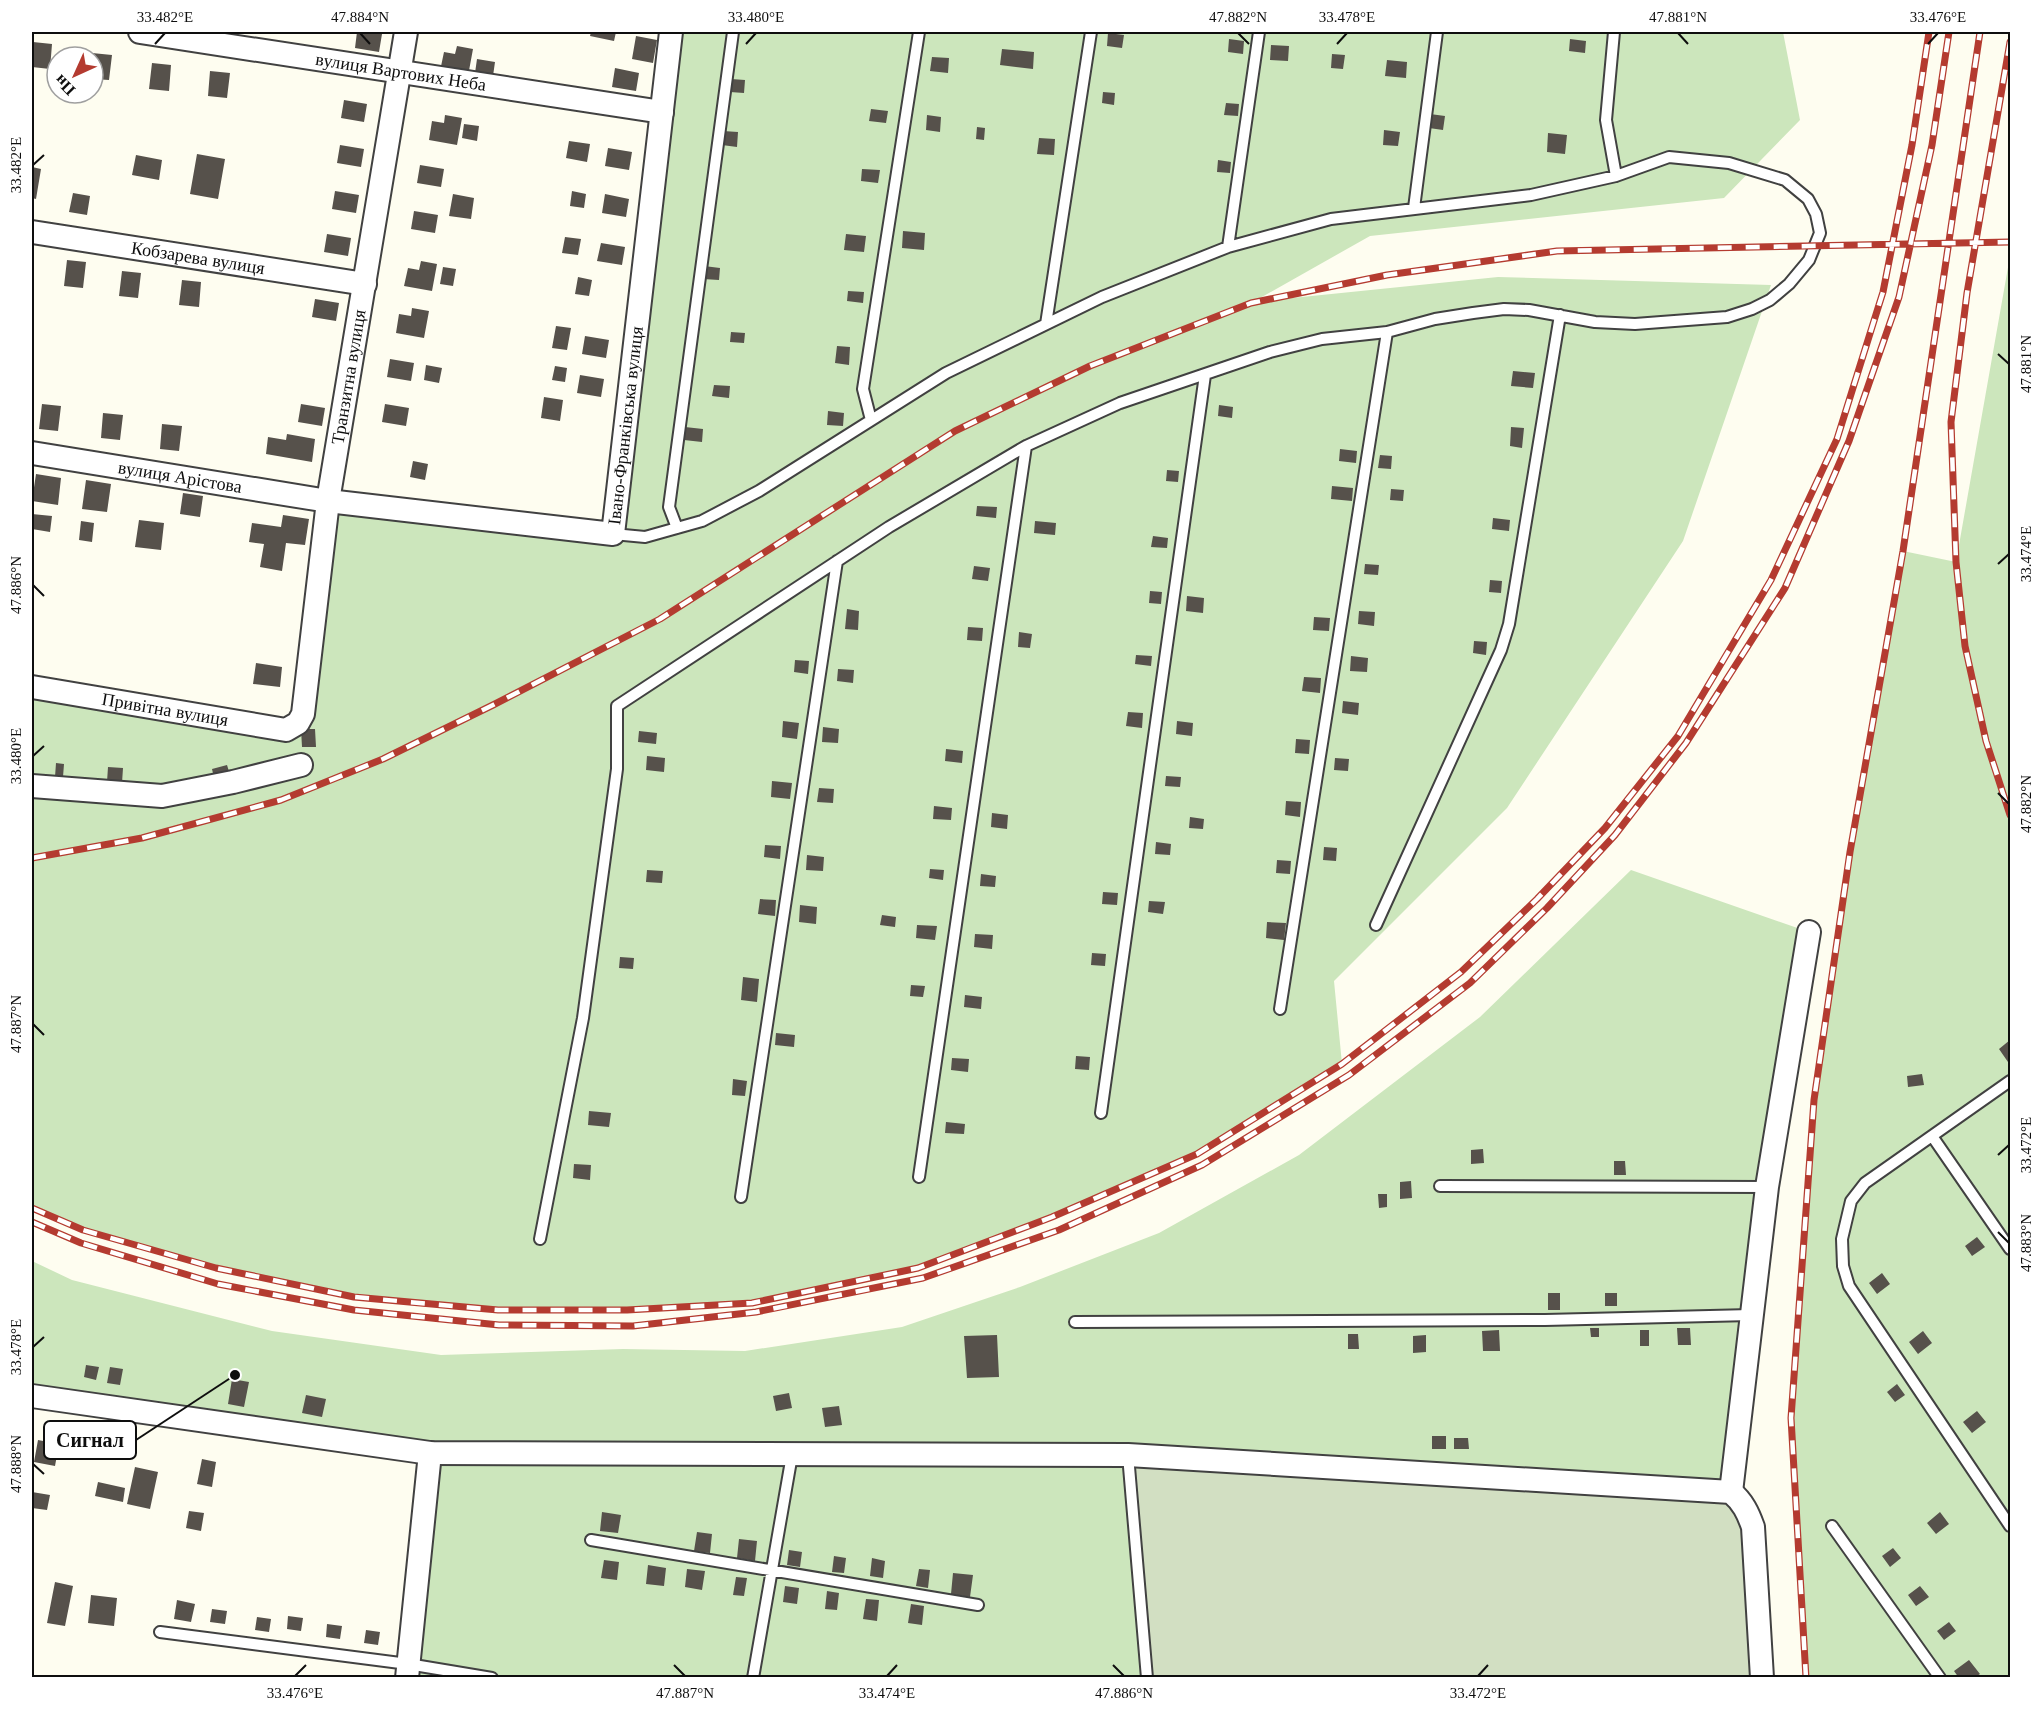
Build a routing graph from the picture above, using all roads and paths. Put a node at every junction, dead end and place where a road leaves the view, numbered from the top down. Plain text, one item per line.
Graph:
1 (140, 32) edge
2 (406, 32) edge
3 (671, 32) edge
4 (733, 32) edge
5 (919, 32) edge
6 (1091, 32) edge
7 (1259, 32) edge
8 (1437, 32) edge
9 (1614, 32) edge
10 (400, 71) junction
11 (662, 112) junction
12 (1616, 176) junction
13 (1414, 208) junction
14 (32, 232) edge
15 (1228, 247) junction
16 (365, 284) junction
17 (1560, 315) junction
18 (1046, 324) junction
19 (1387, 332) junction
20 (1205, 375) junction
21 (871, 420) junction
22 (1026, 446) junction
23 (32, 453) edge
24 (328, 501) junction
25 (677, 528) junction
26 (613, 534) junction
27 (837, 561) junction
28 (32, 687) edge
29 (298, 723) joint
30 (301, 765) dead end
31 (32, 786) edge
32 (1376, 925) dead end
33 (1809, 932) dead end
34 (1280, 1009) dead end
35 (2010, 1081) edge
36 (1101, 1113) dead end
37 (1932, 1136) junction
38 (919, 1177) dead end
39 (1440, 1186) dead end
40 (1767, 1187) junction
41 (741, 1197) dead end
42 (540, 1239) dead end
43 (2010, 1249) edge
44 (1751, 1315) junction
45 (1075, 1322) dead end
46 (32, 1396) edge
47 (430, 1453) junction
48 (792, 1455) junction
49 (1128, 1455) junction
50 (1731, 1492) junction
51 (1832, 1526) dead end
52 (2010, 1526) edge
53 (591, 1540) dead end
54 (773, 1571) junction
55 (978, 1605) dead end
56 (160, 1632) dead end
57 (408, 1671) edge
58 (492, 1677) edge
59 (753, 1677) edge
60 (1147, 1677) edge
61 (1762, 1677) edge
62 (1940, 1677) edge

1 - 10 street, вулиця Вартових Неба
2 - 10 street, Транзитна вулиця
3 - 11 street, Івано-Франківська вулиця
4 - 25 lane
5 - 21 lane
6 - 18 lane
7 - 15 lane
8 - 13 lane
9 - 12 lane
10 - 11 street, вулиця Вартових Неба
10 - 16 street, Транзитна вулиця
11 - 26 street, Івано-Франківська вулиця
12 - 13 lane
12 - 17 lane
13 - 15 lane
14 - 16 street, Кобзарева вулиця
15 - 18 lane
16 - 24 street, Транзитна вулиця
17 - 19 lane
17 - 32 lane
18 - 21 lane
19 - 20 lane
19 - 34 lane
20 - 22 lane
20 - 36 lane
21 - 25 lane
22 - 27 lane
22 - 38 lane
23 - 24 street, вулиця Арістова
24 - 26 street, Івано-Франківська вулиця
24 - 29 street, Транзитна вулиця
25 - 26 lane
27 - 41 lane
27 - 42 lane
28 - 29 street, Привітна вулиця
30 - 31 street
33 - 40 street
35 - 37 lane
37 - 43 lane
37 - 52 lane
39 - 40 lane
40 - 44 street
44 - 45 lane
44 - 50 street
46 - 47 street
47 - 48 street
47 - 57 street
48 - 49 street
48 - 54 lane
49 - 50 street
49 - 60 lane
50 - 61 street
51 - 62 lane
53 - 54 lane
54 - 55 lane
54 - 59 lane
56 - 57 lane
57 - 58 lane

